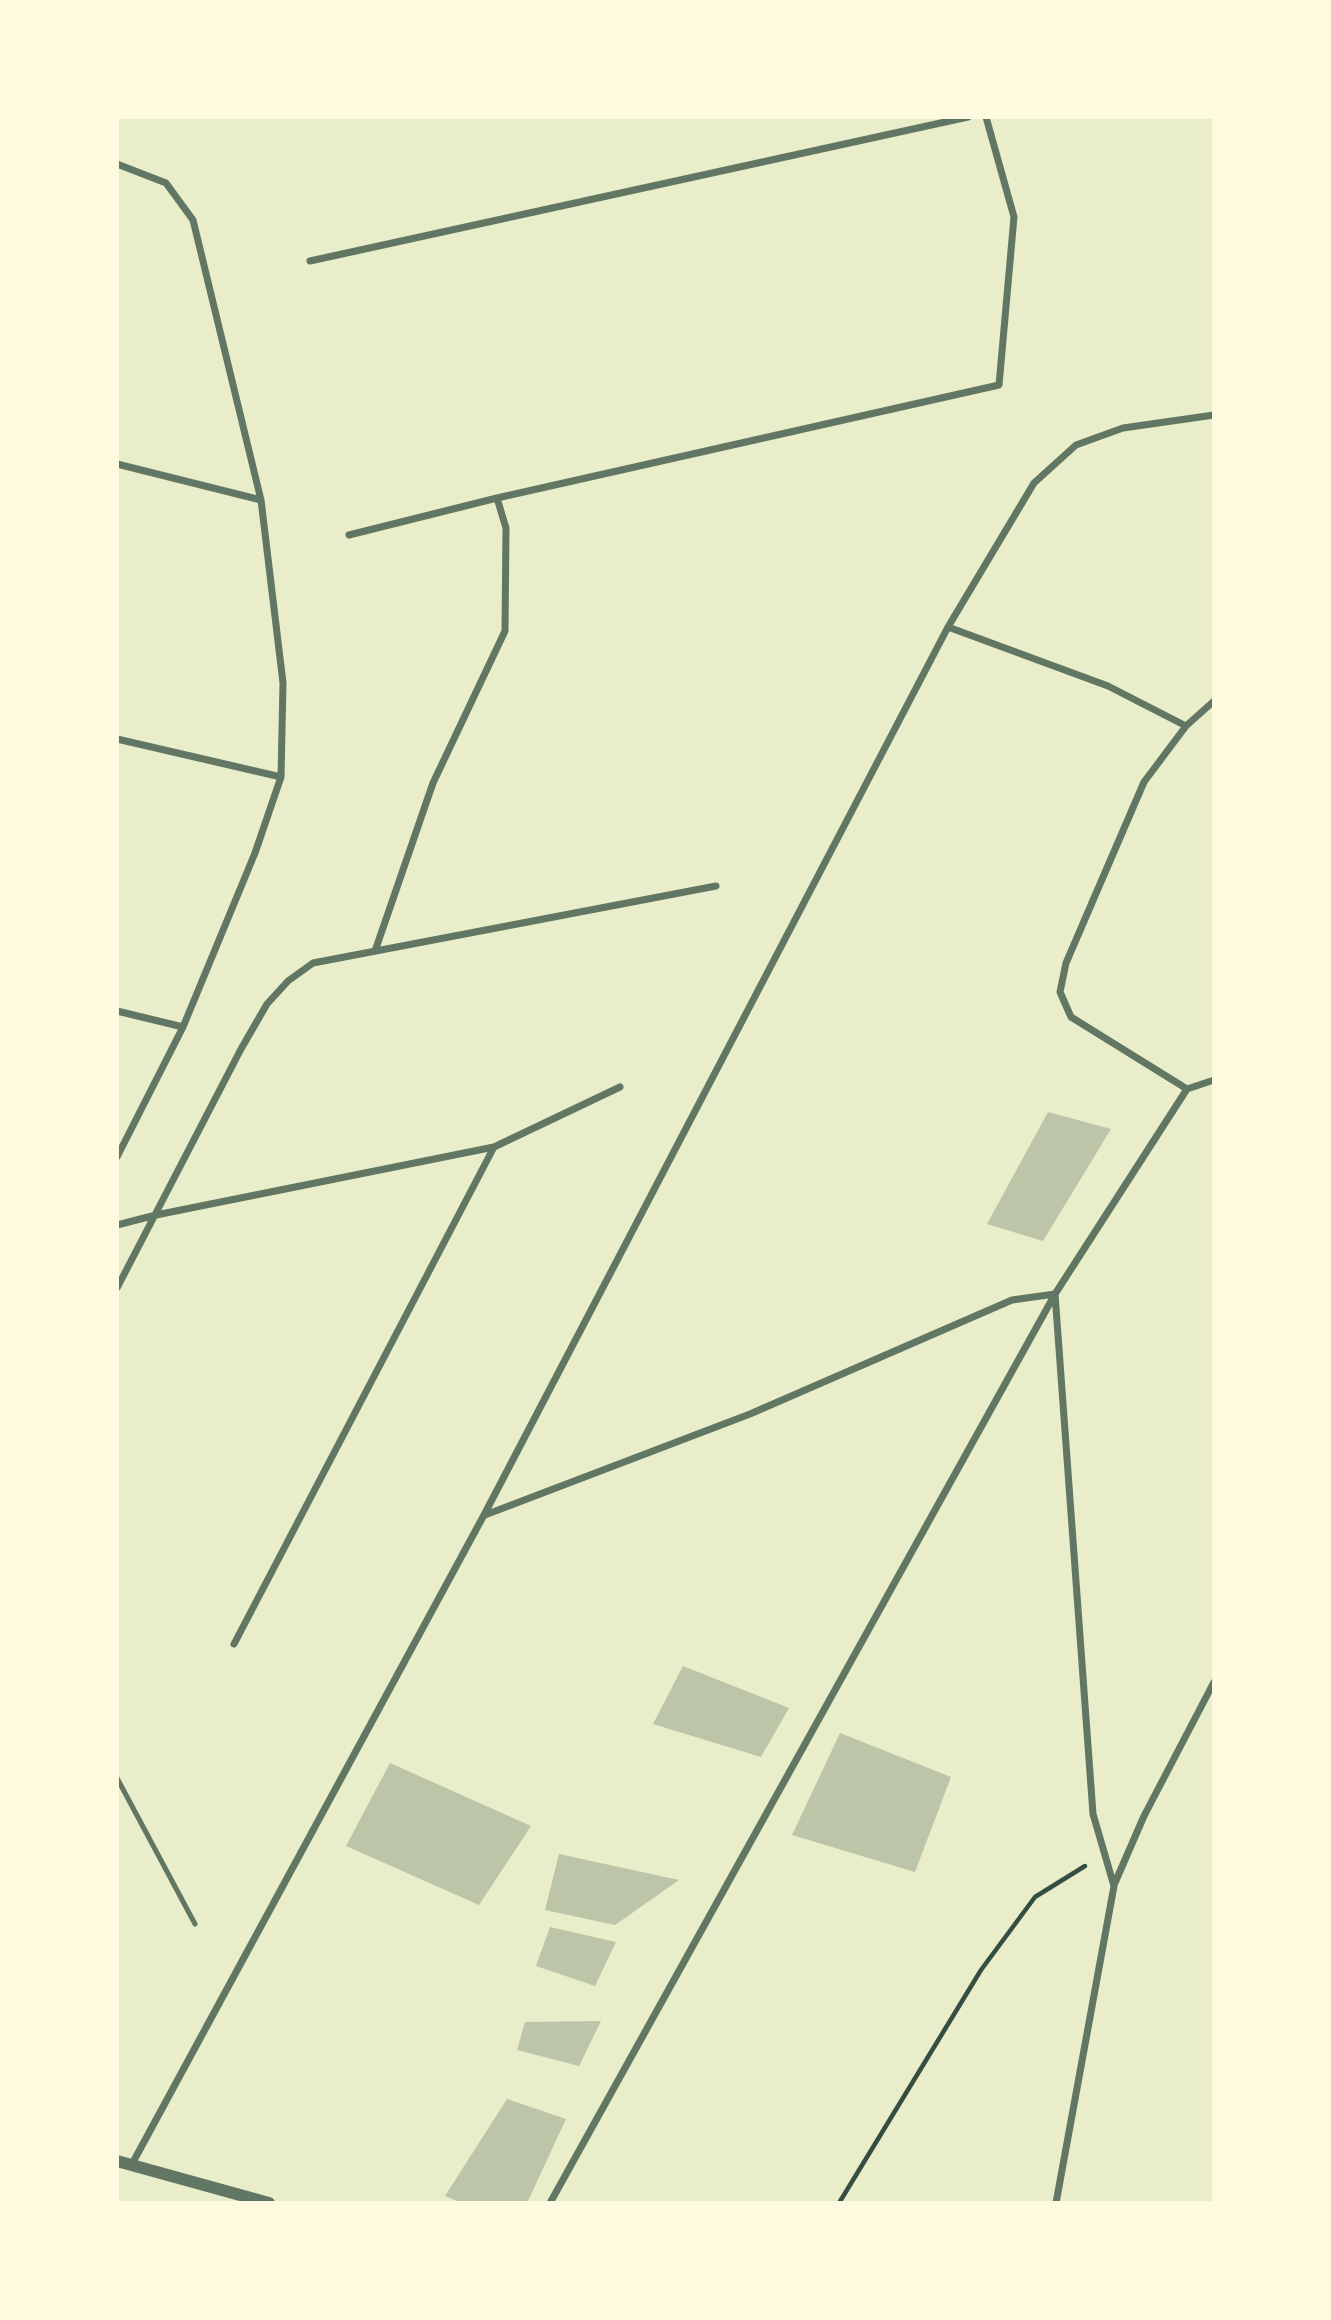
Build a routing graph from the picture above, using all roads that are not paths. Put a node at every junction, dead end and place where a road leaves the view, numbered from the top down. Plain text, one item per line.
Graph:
1 (968, 117) edge
2 (986, 117) edge
3 (117, 164) edge
4 (310, 261) dead end
5 (1214, 415) edge
6 (117, 464) edge
7 (497, 498) junction
8 (261, 500) junction
9 (349, 535) dead end
10 (948, 627) junction
11 (1214, 701) edge
12 (1186, 726) junction
13 (117, 739) edge
14 (281, 777) junction
15 (716, 886) dead end
16 (375, 951) junction
17 (117, 1011) edge
18 (183, 1027) junction
19 (1214, 1080) edge
20 (620, 1087) dead end
21 (1187, 1089) junction
22 (494, 1147) junction
23 (117, 1157) edge
24 (156, 1215) junction
25 (117, 1225) edge
26 (117, 1288) edge
27 (1055, 1294) junction
28 (484, 1515) junction
29 (234, 1644) dead end
30 (1214, 1682) edge
31 (117, 1778) edge
32 (1114, 1886) junction
33 (195, 1924) dead end
34 (117, 2161) edge
35 (132, 2164) junction
36 (269, 2203) edge
37 (550, 2203) edge
38 (1056, 2203) edge

1 - 4 street
2 - 7 street
3 - 8 street
5 - 10 street
6 - 8 street
7 - 9 street
7 - 16 street
8 - 14 street
10 - 12 street
10 - 28 street
11 - 12 street
12 - 21 street
13 - 14 street
14 - 18 street
15 - 16 street
16 - 24 street
17 - 18 street
18 - 23 street
19 - 21 street
20 - 22 street
21 - 27 street
22 - 24 street
22 - 29 street
24 - 25 street
24 - 26 street
27 - 28 street
27 - 32 street
27 - 37 street
28 - 35 street
30 - 32 street
31 - 33 lane
32 - 38 street
34 - 35 street
35 - 36 street

